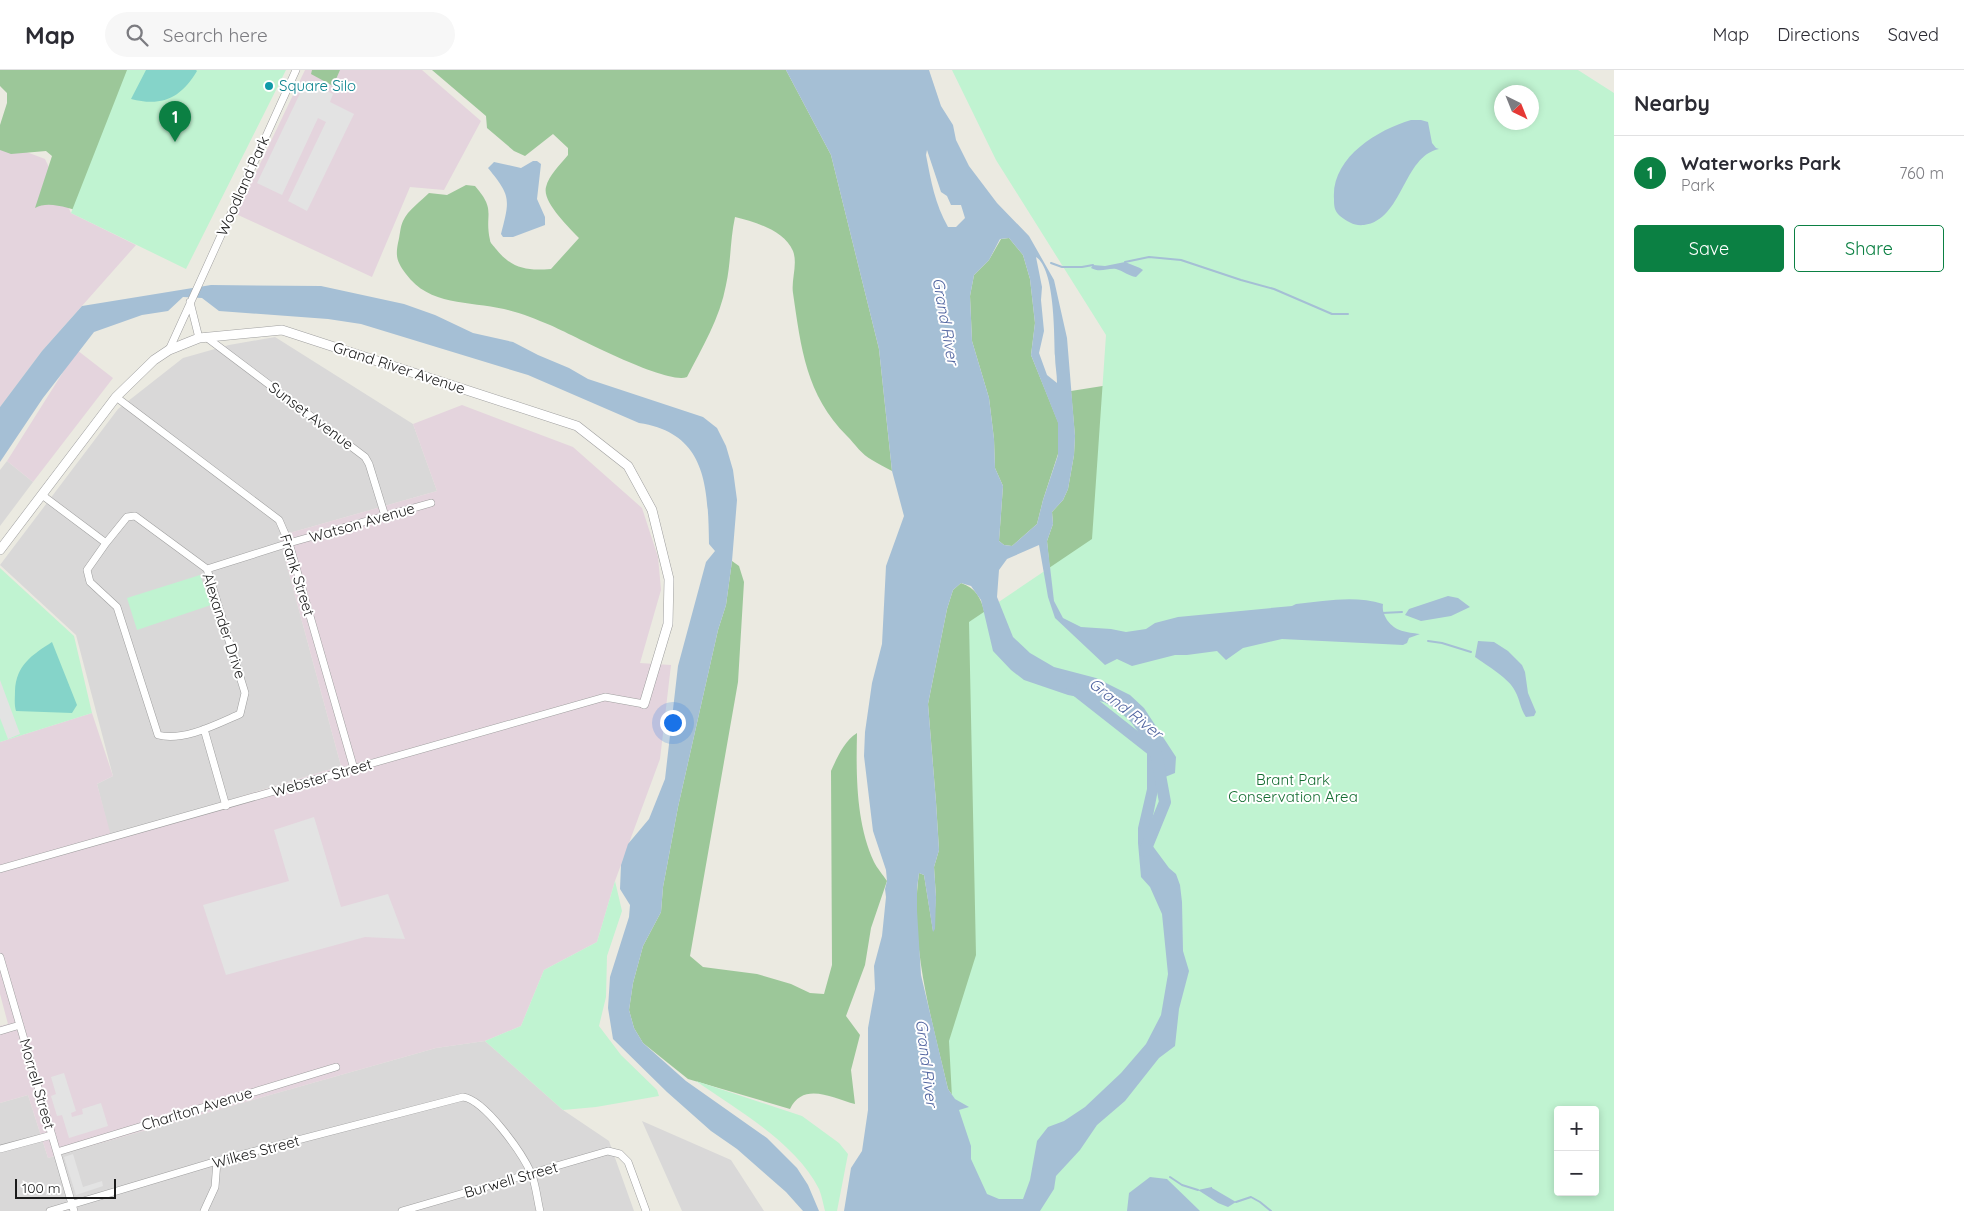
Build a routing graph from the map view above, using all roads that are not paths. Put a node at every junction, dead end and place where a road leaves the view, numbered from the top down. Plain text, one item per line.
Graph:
1 (296, 70) edge
2 (190, 301) junction
3 (202, 338) junction
4 (169, 350) junction
5 (116, 397) junction
6 (42, 495) junction
7 (431, 503) dead end
8 (385, 516) junction
9 (106, 543) junction
10 (289, 544) junction
11 (0, 550) edge
12 (207, 569) junction
13 (644, 704) joint
14 (204, 729) junction
15 (354, 769) junction
16 (226, 806) junction
17 (0, 870) edge
18 (0, 957) edge
19 (20, 1025) junction
20 (0, 1031) edge
21 (336, 1067) dead end
22 (52, 1134) junction
23 (0, 1149) edge
24 (57, 1152) junction
25 (218, 1161) junction
26 (532, 1174) junction
27 (73, 1208) edge
28 (50, 1211) edge
29 (204, 1211) edge
30 (402, 1211) edge
31 (540, 1211) edge
32 (646, 1211) edge

1 - 2 street, Woodland Park
2 - 3 street
2 - 4 street, Woodland Park
3 - 4 street, Grand River Avenue
3 - 8 street, Sunset Avenue
3 - 13 street, Grand River Avenue
4 - 5 street, Grand River Avenue
5 - 6 street, Grand River Avenue
5 - 10 street, Frank Street
6 - 9 street
6 - 11 street, Grand River Avenue
7 - 8 street, Watson Avenue
8 - 10 street, Watson Avenue
9 - 12 street, Alexander Drive
9 - 14 street, Alexander Drive
10 - 12 street, Watson Avenue
10 - 15 street, Frank Street
12 - 14 street, Alexander Drive
13 - 15 street, Webster Street
14 - 16 street
15 - 16 street, Webster Street
16 - 17 street, Webster Street
18 - 19 street, Morrell Street
19 - 20 street
19 - 22 street, Morrell Street
21 - 24 street, Charlton Avenue
22 - 23 street
22 - 24 street, Morrell Street
24 - 27 street, Morrell Street
25 - 26 street, Wilkes Street
25 - 27 street, Wilkes Street
25 - 29 street
26 - 30 street, Burwell Street
26 - 31 street
26 - 32 street, Burwell Street
27 - 28 street, Wilkes Street

